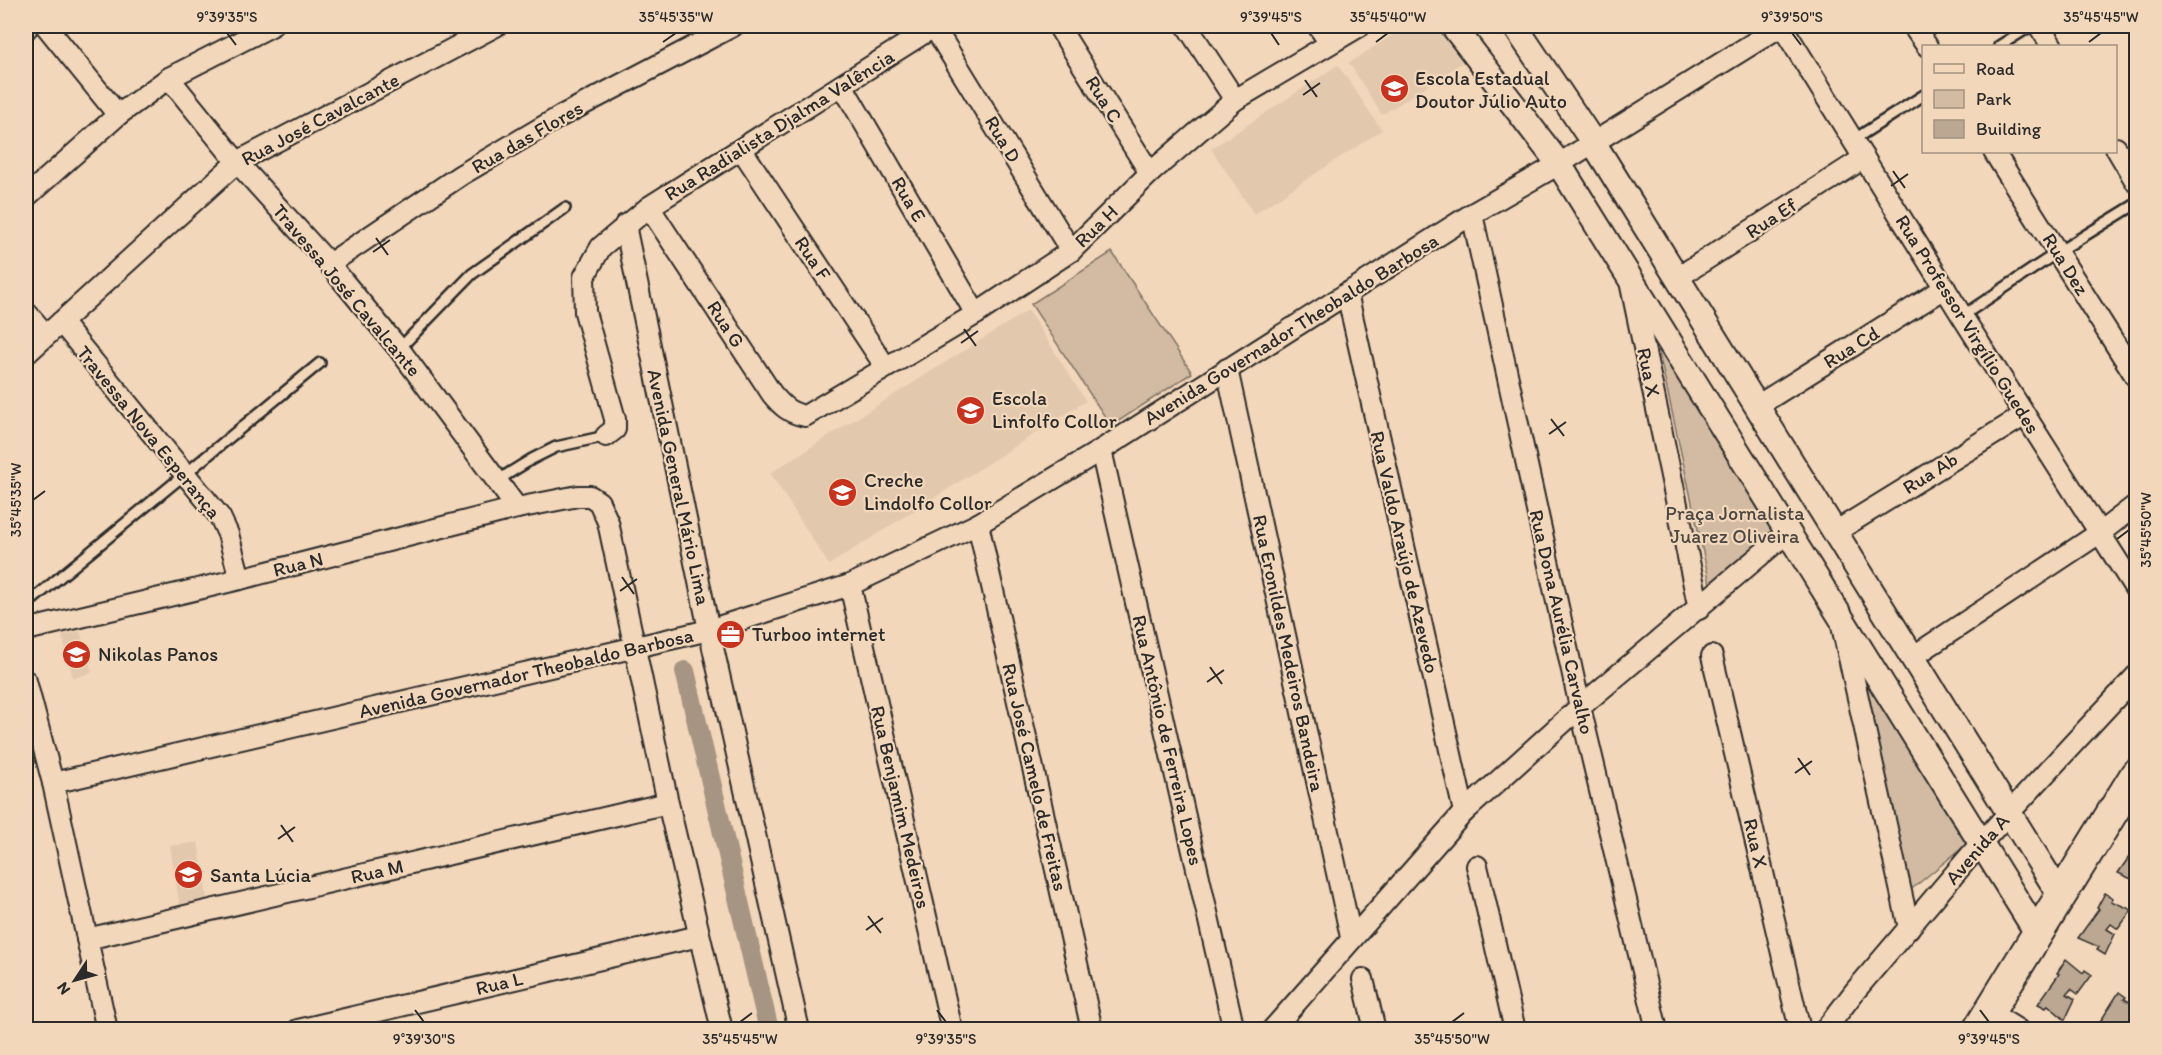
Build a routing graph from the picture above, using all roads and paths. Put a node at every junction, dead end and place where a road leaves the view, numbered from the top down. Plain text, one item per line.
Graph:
1 (46, 26) edge
2 (271, 26) edge
3 (496, 26) edge
4 (733, 26) edge
5 (935, 26) edge
6 (1058, 26) edge
7 (1187, 26) edge
8 (1318, 26) edge
9 (1360, 26) edge
10 (1454, 26) edge
11 (1515, 26) edge
12 (1781, 26) edge
13 (1913, 26) edge
14 (2031, 26) edge
15 (2039, 26) edge
16 (1330, 44) junction
17 (1926, 45) edge
18 (2001, 45) edge
19 (2051, 45) edge
20 (169, 78) junction
21 (842, 85) junction
22 (1922, 96) edge
23 (1235, 100) junction
24 (118, 114) junction
25 (1853, 140) junction
26 (1593, 142) junction
27 (742, 150) junction
28 (2117, 151) edge
29 (1995, 153) edge
30 (1864, 158) junction
31 (237, 162) junction
32 (1559, 164) junction
33 (1150, 173) junction
34 (2136, 182) edge
35 (26, 196) edge
36 (2136, 204) edge
37 (650, 207) junction
38 (566, 208) dead end
39 (1472, 214) junction
40 (624, 225) junction
41 (1071, 251) junction
42 (2058, 252) junction
43 (329, 264) junction
44 (1629, 276) junction
45 (1677, 278) junction
46 (1945, 288) junction
47 (1347, 293) junction
48 (26, 312) edge
49 (976, 314) junction
50 (1962, 316) junction
51 (54, 329) junction
52 (399, 349) junction
53 (26, 354) edge
54 (320, 363) dead end
55 (885, 366) junction
56 (1227, 369) junction
57 (2136, 378) edge
58 (1757, 406) junction
59 (819, 409) joint
60 (2025, 415) junction
61 (606, 436) joint
62 (1101, 450) junction
63 (185, 473) junction
64 (498, 480) junction
65 (2136, 505) edge
66 (517, 508) junction
67 (978, 524) junction
68 (1788, 532) junction
69 (1835, 532) junction
70 (2101, 532) junction
71 (240, 579) junction
72 (850, 585) junction
73 (2136, 590) edge
74 (26, 605) edge
75 (1699, 609) junction
76 (1839, 613) junction
77 (28, 628) edge
78 (705, 631) junction
79 (636, 647) junction
80 (1712, 656) dead end
81 (1911, 657) junction
82 (2136, 676) edge
83 (26, 681) edge
84 (1580, 707) junction
85 (2136, 774) edge
86 (53, 783) junction
87 (668, 802) junction
88 (1464, 812) junction
89 (2007, 813) junction
90 (1981, 843) junction
91 (1477, 866) dead end
92 (2060, 895) junction
93 (1909, 928) junction
94 (2037, 933) junction
95 (699, 936) junction
96 (1351, 938) junction
97 (87, 939) junction
98 (1364, 979) dead end
99 (1984, 1021) edge
100 (107, 1029) edge
101 (298, 1029) edge
102 (722, 1029) edge
103 (800, 1029) edge
104 (952, 1029) edge
105 (1092, 1029) edge
106 (1234, 1029) edge
107 (1272, 1029) edge
108 (1375, 1029) edge
109 (1515, 1029) edge
110 (1657, 1029) edge
111 (1800, 1029) edge
112 (1825, 1029) edge
113 (2018, 1029) edge

1 - 24 street
2 - 20 street
3 - 31 street, Rua José Cavalcante
4 - 43 street, Rua das Flores
5 - 21 street, Rua Radialista Djalma Valência
5 - 41 street, Rua D
6 - 33 street, Rua C
7 - 23 street
8 - 16 street
9 - 16 street, Rua H
10 - 32 street
11 - 26 street
12 - 25 street, Rua Professor Virgílio Guedes
12 - 26 street, Avenida Governador Theobaldo Barbosa
13 - 17 street
14 - 18 lane
15 - 19 street
16 - 23 street, Rua H
20 - 24 street
20 - 31 street, Travessa José Cavalcante
21 - 27 street, Rua Radialista Djalma Valência
21 - 49 street, Rua E
22 - 25 lane
23 - 33 street, Rua H
24 - 35 street
25 - 30 street, Rua Professor Virgílio Guedes
26 - 32 street, Avenida Governador Theobaldo Barbosa
26 - 45 street
27 - 37 street, Rua Radialista Djalma Valência
27 - 55 street, Rua F
28 - 34 street
29 - 42 street, Rua Dez
30 - 45 street, Rua Ef
30 - 46 street, Rua Professor Virgílio Guedes
31 - 43 street, Travessa José Cavalcante
31 - 51 street, Rua José Cavalcante
32 - 39 street, Avenida Governador Theobaldo Barbosa
32 - 44 street
33 - 41 street, Rua H
36 - 42 lane
37 - 40 street, Rua Radialista Djalma Valência
37 - 59 street, Rua G
38 - 52 lane
39 - 47 street, Avenida Governador Theobaldo Barbosa
39 - 84 street, Rua Dona Aurélia Carvalho
40 - 61 street, Rua Radialista Djalma Valência
40 - 78 street, Avenida General Mário Lima
41 - 49 street, Rua H
42 - 50 lane
42 - 57 street, Rua Dez
43 - 52 street, Travessa José Cavalcante
44 - 68 street
44 - 75 street, Rua X
45 - 58 street
46 - 50 street, Rua Professor Virgílio Guedes
46 - 58 street, Rua Cd
47 - 56 street, Avenida Governador Theobaldo Barbosa
47 - 88 street, Rua Valdo Araújo de Azevedo
48 - 51 street, Travessa Nova Esperança
49 - 55 street, Rua H
50 - 60 street, Rua Professor Virgílio Guedes
51 - 53 street, Rua José Cavalcante
51 - 63 street, Travessa Nova Esperança
52 - 64 street, Travessa José Cavalcante
54 - 63 lane
55 - 59 street, Rua H
56 - 62 street, Avenida Governador Theobaldo Barbosa
56 - 96 street, Rua Eronildes Medeiros Bandeira
58 - 69 street
60 - 69 street, Rua Ab
60 - 70 street, Rua Professor Virgílio Guedes
61 - 64 lane
62 - 67 street, Avenida Governador Theobaldo Barbosa
62 - 106 street, Rua Antônio de Ferreira Lopes
63 - 71 street, Travessa Nova Esperança
63 - 74 lane
64 - 66 street, Travessa José Cavalcante
65 - 70 street
66 - 71 street, Rua N
66 - 79 street, Rua N
67 - 72 street, Avenida Governador Theobaldo Barbosa
67 - 105 street, Rua José Camelo de Freitas
68 - 75 street
68 - 76 street
69 - 81 street
70 - 73 street, Rua Professor Virgílio Guedes
70 - 81 street
71 - 77 street, Rua N
72 - 78 street, Avenida Governador Theobaldo Barbosa
72 - 104 street, Rua Benjamim Medeiros
75 - 84 street
76 - 90 street
76 - 93 street
78 - 79 street, Avenida Governador Theobaldo Barbosa
78 - 103 street, Avenida General Mário Lima
79 - 86 street, Avenida Governador Theobaldo Barbosa
79 - 87 street
80 - 111 street, Rua X
81 - 89 street
82 - 89 street, Avenida A
83 - 86 street
84 - 88 street
84 - 110 street, Rua Dona Aurélia Carvalho
85 - 92 main road
86 - 97 street
87 - 95 street
87 - 97 street, Rua M
88 - 96 street
89 - 90 street, Avenida A
89 - 92 street
90 - 93 street, Avenida A
90 - 94 street
91 - 109 street
92 - 94 main road
93 - 112 street, Avenida A
94 - 99 main road
95 - 101 street, Rua L
95 - 102 street
96 - 107 street
97 - 100 street
98 - 108 street
99 - 113 street

